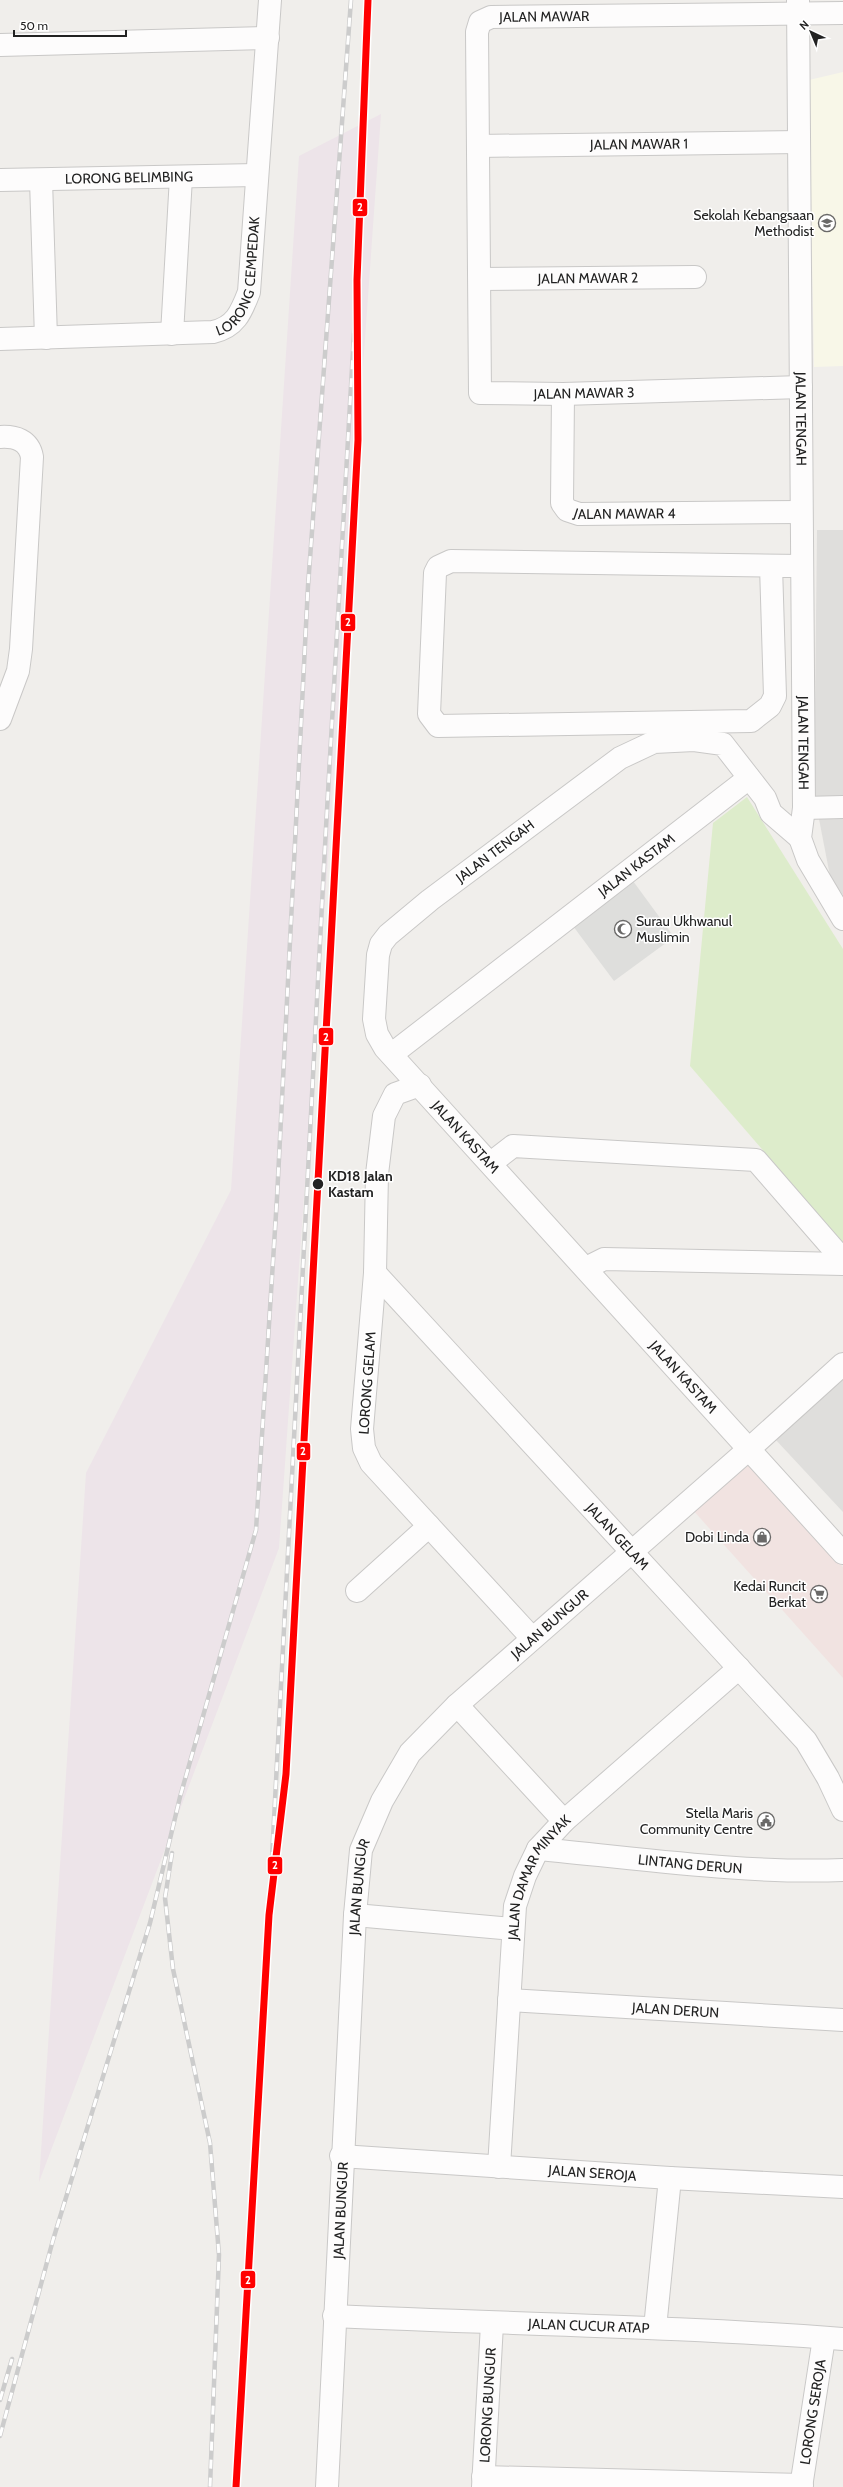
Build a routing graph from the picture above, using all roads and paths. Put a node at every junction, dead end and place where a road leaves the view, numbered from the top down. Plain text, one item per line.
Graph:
1 (270, 0) edge
2 (798, 7) edge
3 (843, 13) edge
4 (268, 38) junction
5 (0, 45) edge
6 (799, 142) junction
7 (478, 146) junction
8 (257, 175) junction
9 (181, 177) junction
10 (0, 180) edge
11 (41, 180) junction
12 (696, 277) dead end
13 (480, 279) junction
14 (172, 334) junction
15 (46, 338) junction
16 (0, 339) edge
17 (801, 387) junction
18 (563, 394) junction
19 (0, 437) edge
20 (801, 512) junction
21 (770, 566) junction
22 (801, 566) junction
23 (0, 719) edge
24 (749, 778) junction
25 (843, 807) edge
26 (804, 808) junction
27 (800, 838) junction
28 (843, 919) edge
29 (392, 1054) junction
30 (420, 1085) junction
31 (491, 1163) junction
32 (843, 1260) edge
33 (843, 1264) edge
34 (586, 1268) junction
35 (375, 1274) junction
36 (843, 1364) edge
37 (750, 1449) junction
38 (429, 1526) junction
39 (842, 1550) edge
40 (631, 1552) junction
41 (357, 1591) dead end
42 (532, 1638) junction
43 (739, 1668) junction
44 (457, 1705) junction
45 (843, 1810) edge
46 (564, 1821) junction
47 (538, 1849) junction
48 (843, 1870) edge
49 (355, 1915) junction
50 (513, 1929) junction
51 (509, 2000) junction
52 (843, 2020) edge
53 (341, 2156) junction
54 (499, 2167) junction
55 (670, 2178) junction
56 (843, 2186) edge
57 (334, 2316) junction
58 (492, 2324) junction
59 (655, 2328) junction
60 (834, 2338) edge
61 (483, 2482) edge
62 (636, 2484) edge
63 (801, 2486) edge
64 (327, 2487) edge

1 - 4 street, LORONG CEMPEDAK
2 - 3 street, JALAN MAWAR
2 - 6 street, JALAN TENGAH
2 - 7 street, JALAN MAWAR
4 - 5 street
4 - 8 street, LORONG CEMPEDAK
6 - 7 street, JALAN MAWAR 1
6 - 17 street, JALAN TENGAH
7 - 13 street, JALAN MAWAR
8 - 9 street, LORONG BELIMBING
8 - 14 street, LORONG CEMPEDAK
9 - 11 street, LORONG BELIMBING
9 - 14 street
10 - 11 street, LORONG BELIMBING
11 - 15 street
12 - 13 street, JALAN MAWAR 2
13 - 18 street, JALAN MAWAR 3
14 - 15 street, LORONG CEMPEDAK
15 - 16 street, LORONG CEMPEDAK
17 - 18 street, JALAN MAWAR 3
17 - 20 street, JALAN TENGAH
18 - 20 street, JALAN MAWAR 4
19 - 23 street
20 - 22 street, JALAN TENGAH
21 - 21 street
21 - 22 street
22 - 26 street, JALAN TENGAH
24 - 27 street, JALAN TENGAH
24 - 29 street, JALAN KASTAM
24 - 29 street, JALAN TENGAH
25 - 26 street
26 - 27 street, JALAN TENGAH
27 - 28 street, JALAN TENGAH
29 - 30 street, JALAN KASTAM
30 - 31 street, JALAN KASTAM
30 - 35 street, LORONG GELAM
31 - 32 street
31 - 34 street, JALAN KASTAM
33 - 34 street
34 - 37 street, JALAN KASTAM
35 - 38 street, LORONG GELAM
35 - 40 street, JALAN GELAM
36 - 37 street
37 - 39 street, JALAN KASTAM
37 - 40 street, JALAN BUNGUR
38 - 41 street
38 - 42 street, LORONG GELAM
40 - 42 street, JALAN BUNGUR
40 - 43 street, JALAN GELAM
42 - 44 street, JALAN BUNGUR
43 - 45 street, JALAN GELAM
43 - 46 street, JALAN DAMAR MINYAK
44 - 46 street
44 - 49 street, JALAN BUNGUR
46 - 47 street, JALAN DAMAR MINYAK
47 - 48 street, LINTANG DERUN
47 - 50 street, JALAN DAMAR MINYAK
49 - 50 street
49 - 53 street, JALAN BUNGUR
50 - 51 street, JALAN DAMAR MINYAK
51 - 52 street, JALAN DERUN
51 - 54 street, JALAN DAMAR MINYAK
53 - 54 street, JALAN SEROJA
53 - 57 street, JALAN BUNGUR
54 - 55 street, JALAN SEROJA
55 - 56 street, JALAN SEROJA
55 - 59 street
57 - 58 street, JALAN CUCUR ATAP
57 - 64 street, JALAN BUNGUR
58 - 59 street, JALAN CUCUR ATAP
58 - 61 street, LORONG BUNGUR
59 - 60 street, JALAN CUCUR ATAP
60 - 63 street, LORONG SEROJA
61 - 62 street
62 - 63 street

